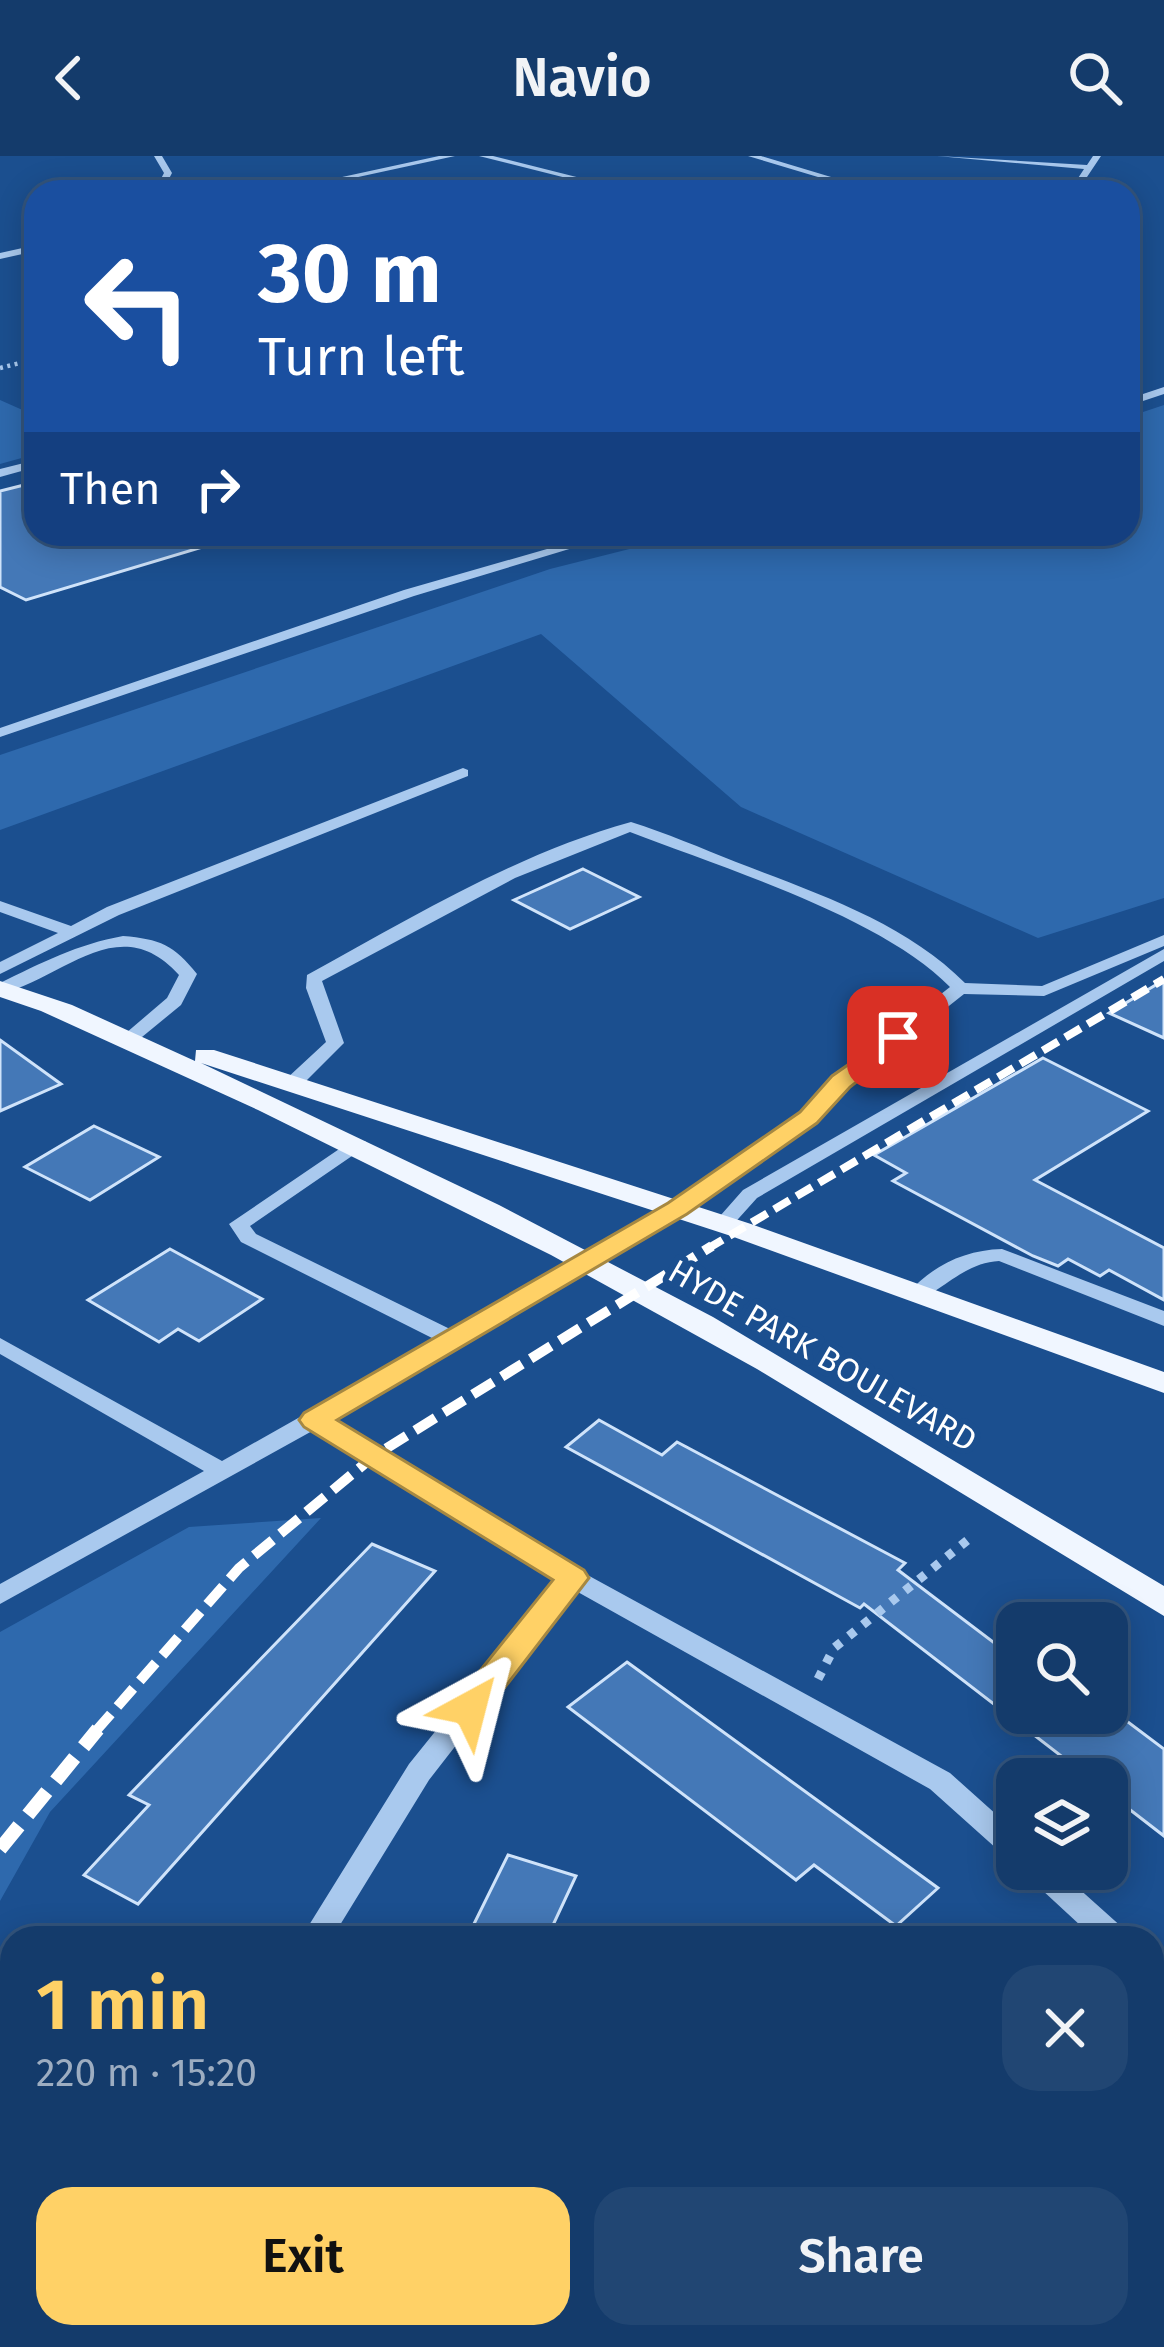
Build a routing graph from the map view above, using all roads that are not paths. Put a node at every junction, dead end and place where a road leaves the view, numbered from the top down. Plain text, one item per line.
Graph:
1 (451, 156) edge
2 (483, 156) edge
3 (752, 156) edge
4 (941, 156) edge
5 (1097, 156) edge
6 (1086, 167) junction
7 (335, 180) edge
8 (582, 180) edge
9 (835, 180) edge
10 (1079, 180) edge
11 (572, 546) edge
12 (0, 733) edge
13 (463, 773) dead end
14 (0, 906) edge
15 (72, 932) junction
16 (1164, 940) edge
17 (1164, 954) edge
18 (0, 969) edge
19 (960, 988) junction
20 (1, 989) edge
21 (44, 1004) junction
22 (135, 1033) junction
23 (292, 1084) junction
24 (358, 1145) junction
25 (678, 1208) junction
26 (722, 1224) junction
27 (584, 1261) junction
28 (917, 1294) junction
29 (1164, 1319) edge
30 (452, 1339) junction
31 (0, 1345) edge
32 (1164, 1383) edge
33 (314, 1420) junction
34 (222, 1472) junction
35 (573, 1578) junction
36 (0, 1595) edge
37 (1164, 1603) edge
38 (996, 1831) edge
39 (1061, 1890) edge
40 (323, 1926) edge
41 (1101, 1926) edge

1 - 7 street
2 - 8 street
3 - 9 street
4 - 6 street
5 - 6 street
6 - 10 street
11 - 12 street
13 - 15 street
14 - 15 street
15 - 18 street
16 - 19 street
17 - 26 street
19 - 23 street
19 - 25 street
20 - 21 main road, HYDE PARK BOULEVARD
20 - 22 street
21 - 22 main road, HYDE PARK BOULEVARD
21 - 24 main road, HYDE PARK BOULEVARD
22 - 23 main road, HYDE PARK BOULEVARD
23 - 25 main road, HYDE PARK BOULEVARD
24 - 27 main road, HYDE PARK BOULEVARD
24 - 30 street
25 - 26 main road, HYDE PARK BOULEVARD
25 - 27 street
26 - 28 main road, HYDE PARK BOULEVARD
27 - 30 street
27 - 37 main road, HYDE PARK BOULEVARD
28 - 29 street
28 - 32 main road, HYDE PARK BOULEVARD
30 - 33 street
31 - 34 street
33 - 34 street
33 - 35 street
34 - 36 street
35 - 38 street
35 - 40 street
39 - 41 street

